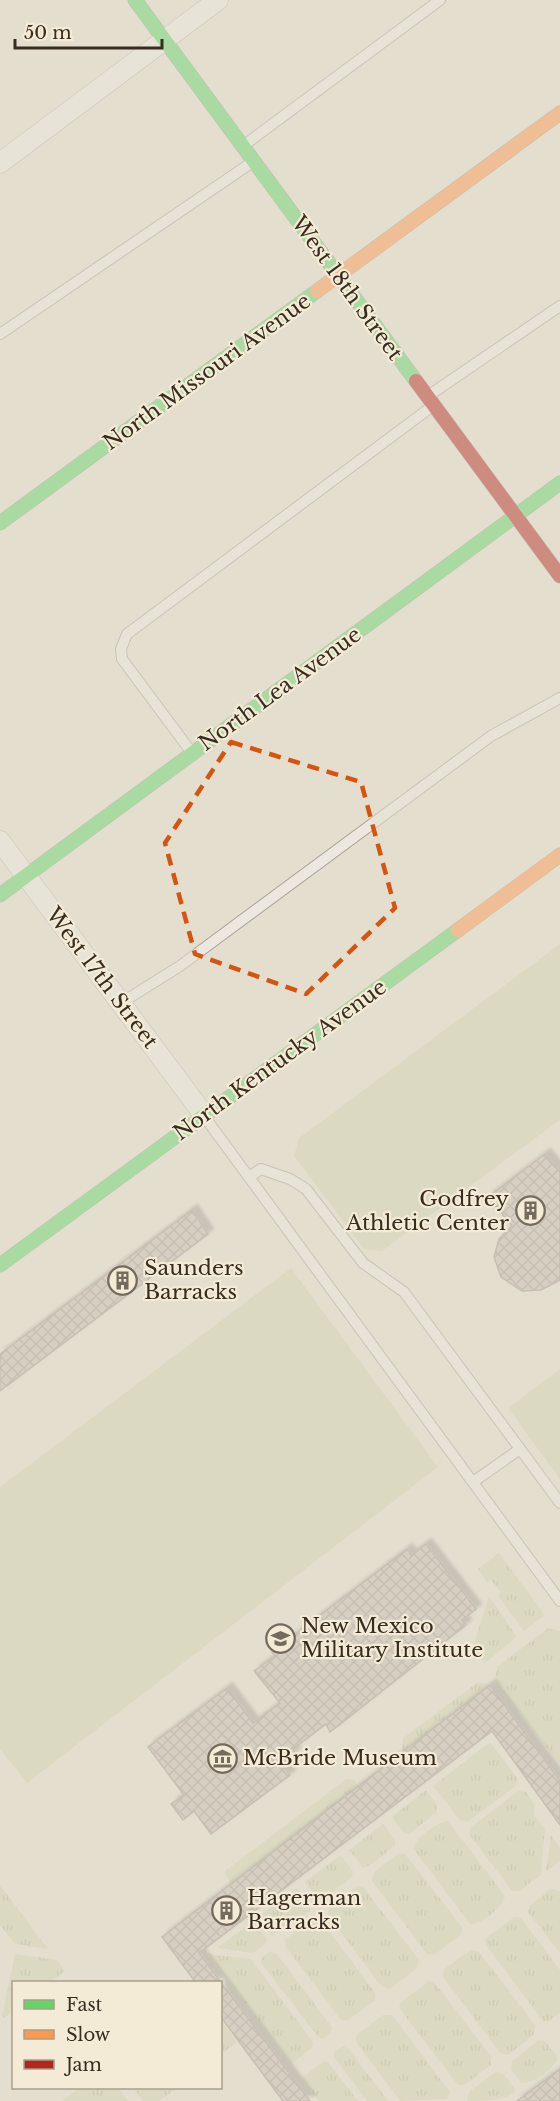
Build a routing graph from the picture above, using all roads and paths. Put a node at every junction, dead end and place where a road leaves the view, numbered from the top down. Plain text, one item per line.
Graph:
1 (135, 0) edge
2 (218, 0) edge
3 (440, 0) edge
4 (165, 40) junction
5 (560, 113) edge
6 (243, 146) junction
7 (254, 161) junction
8 (0, 163) edge
9 (338, 276) junction
10 (560, 306) edge
11 (0, 334) edge
12 (430, 400) junction
13 (560, 483) edge
14 (516, 516) junction
15 (0, 523) edge
16 (560, 576) edge
17 (560, 698) edge
18 (192, 754) junction
19 (0, 841) edge
20 (560, 855) edge
21 (26, 876) junction
22 (0, 895) edge
23 (121, 1004) junction
24 (204, 1115) junction
25 (249, 1177) junction
26 (0, 1265) edge
27 (520, 1449) junction
28 (473, 1482) junction
29 (560, 1503) edge
30 (560, 1601) edge

1 - 4 street, West 18th Street
2 - 4 street
3 - 6 lane
4 - 6 street, West 18th Street
4 - 8 street
5 - 9 street, North Missouri Avenue
6 - 7 street, West 18th Street
7 - 9 street, West 18th Street
7 - 11 lane
9 - 12 street, West 18th Street
9 - 15 street, North Missouri Avenue
10 - 12 lane
12 - 14 street, West 18th Street
12 - 18 lane
13 - 14 street, North Lea Avenue
14 - 16 street, West 18th Street
14 - 18 street, North Lea Avenue
17 - 23 lane
18 - 21 street, North Lea Avenue
19 - 21 street, West 17th Street
20 - 24 street, North Kentucky Avenue
21 - 22 street, North Lea Avenue
21 - 23 street, West 17th Street
23 - 24 street, West 17th Street
24 - 25 lane
24 - 26 street, North Kentucky Avenue
25 - 27 lane
25 - 28 lane
27 - 28 lane
27 - 29 lane
28 - 30 lane

